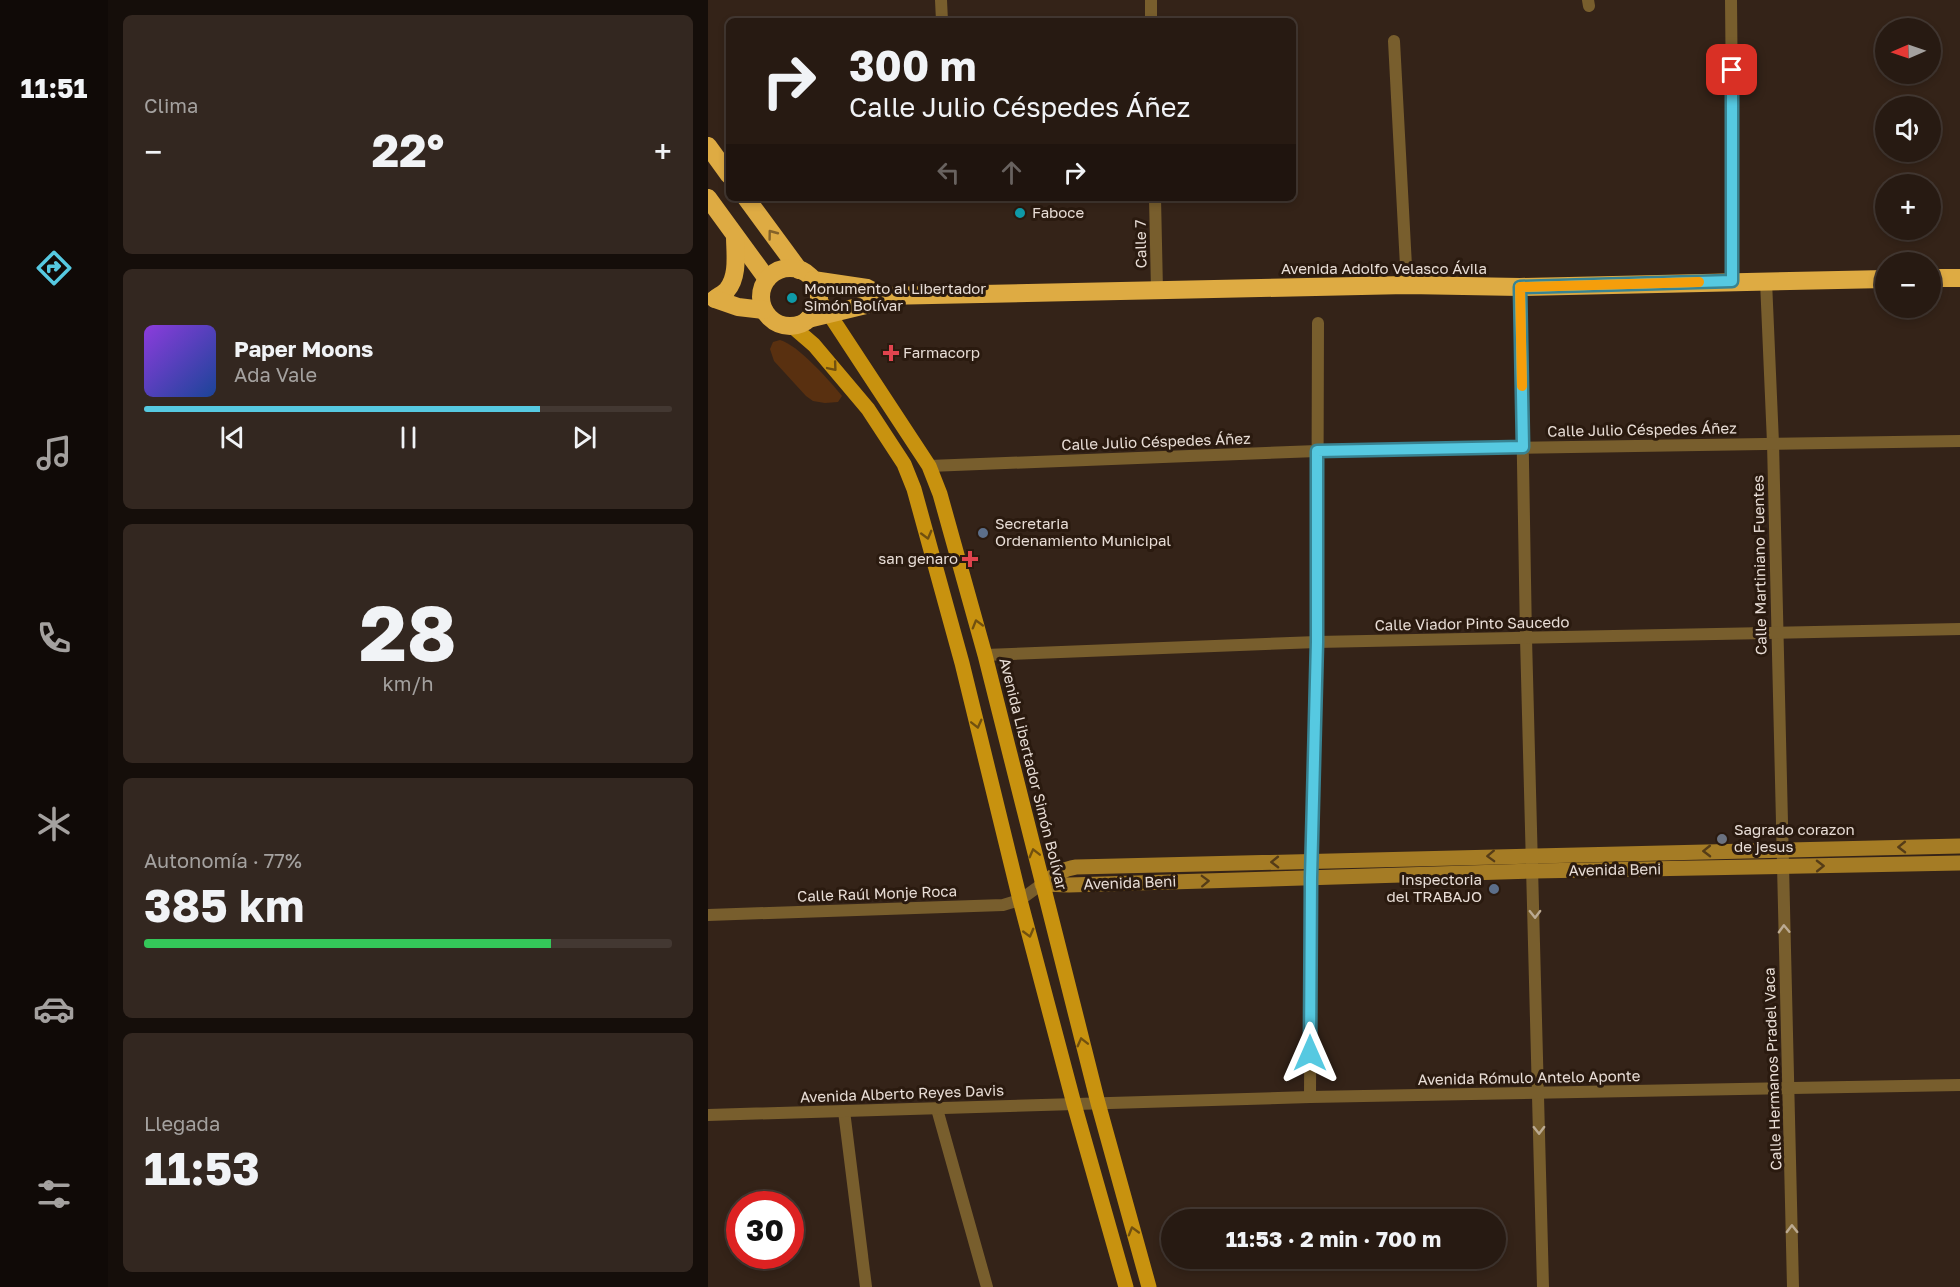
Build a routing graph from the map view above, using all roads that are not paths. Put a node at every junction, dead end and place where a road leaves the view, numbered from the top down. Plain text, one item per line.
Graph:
1 (941, 0) edge
2 (1151, 0) edge
3 (1731, 0) edge
4 (942, 18) edge
5 (1151, 18) edge
6 (1394, 41) dead end
7 (708, 146) edge
8 (726, 171) edge
9 (708, 198) edge
10 (748, 201) edge
11 (1155, 201) edge
12 (735, 236) junction
13 (1941, 278) edge
14 (1960, 278) edge
15 (1875, 279) edge
16 (1732, 281) junction
17 (1766, 281) junction
18 (810, 282) junction
19 (765, 283) junction
20 (1407, 285) junction
21 (1520, 287) junction
22 (1157, 290) junction
23 (883, 296) junction
24 (711, 299) edge
25 (764, 310) junction
26 (831, 315) junction
27 (800, 322) junction
28 (1318, 323) dead end
29 (1960, 441) edge
30 (1773, 443) junction
31 (1523, 447) junction
32 (1317, 451) junction
33 (929, 466) junction
34 (1960, 629) edge
35 (1777, 633) junction
36 (1526, 638) junction
37 (1317, 642) junction
38 (985, 655) junction
39 (1960, 846) edge
40 (1782, 849) junction
41 (1533, 855) junction
42 (1311, 862) junction
43 (1960, 863) edge
44 (1782, 867) junction
45 (1534, 871) junction
46 (1311, 878) junction
47 (1042, 884) junction
48 (1020, 900) junction
49 (708, 915) edge
50 (1960, 1085) edge
51 (1789, 1089) junction
52 (1539, 1094) junction
53 (1310, 1096) junction
54 (1098, 1103) junction
55 (1074, 1104) junction
56 (937, 1109) junction
57 (844, 1111) junction
58 (708, 1114) edge
59 (866, 1287) edge
60 (987, 1287) edge
61 (1126, 1287) edge
62 (1149, 1287) edge
63 (1543, 1287) edge
64 (1793, 1287) edge

1 - 4 street
2 - 5 street
3 - 16 street
6 - 20 street
7 - 8 highway
9 - 12 highway
18 -> 10 highway
11 - 22 street, Calle 7
12 - 19 highway
12 - 24 highway
13 - 14 highway
15 - 17 highway, Avenida Adolfo Velasco Ávila
16 - 17 highway, Avenida Adolfo Velasco Ávila
16 - 21 highway, Avenida Adolfo Velasco Ávila
17 - 30 street, Calle Martiniano Fuentes
18 - 19 highway
18 - 23 highway, Avenida Adolfo Velasco Ávila
18 - 26 main road, Avenida Libertador Simón Bolívar
18 - 27 highway
19 - 24 highway
19 - 25 highway
20 - 21 highway, Avenida Adolfo Velasco Ávila
20 - 22 highway, Avenida Adolfo Velasco Ávila
21 - 31 street
22 - 23 highway, Avenida Adolfo Velasco Ávila
23 - 26 highway, Avenida Adolfo Velasco Ávila
24 - 25 highway
25 - 27 highway
26 - 27 highway, Avenida Adolfo Velasco Ávila
26 - 33 main road, Avenida Libertador Simón Bolívar
27 -> 48 main road
28 - 32 street
29 - 30 street, Calle Julio Céspedes Áñez
30 - 31 street, Calle Julio Céspedes Áñez
30 - 35 street, Calle Martiniano Fuentes
31 - 32 street, Calle Julio Céspedes Áñez
31 - 36 street
32 - 33 street, Calle Julio Céspedes Áñez
32 - 37 street
38 -> 33 main road, Avenida Libertador Simón Bolívar
34 - 35 street, Calle Viador Pinto Saucedo
35 - 36 street, Calle Viador Pinto Saucedo
35 - 40 street, Calle Martiniano Fuentes
36 - 37 street, Calle Viador Pinto Saucedo
36 - 41 street
37 - 38 street, Calle Viador Pinto Saucedo
37 - 42 street
47 -> 38 main road, Avenida Libertador Simón Bolívar
39 -> 40 main road, Avenida Beni
40 -> 41 main road, Avenida Beni
40 - 44 street, Calle Hermanos Pradel Vaca
41 -> 42 main road, Avenida Beni
41 - 45 street
42 - 46 street
42 -> 47 main road, Avenida Beni
44 -> 43 main road, Avenida Beni
44 - 45 main road, Avenida Beni
51 -> 44 street, Calle Hermanos Pradel Vaca
45 - 46 main road, Avenida Beni
45 -> 52 street
47 -> 46 main road, Avenida Beni
46 - 53 street
47 - 48 street, Calle Raúl Monje Roca
54 -> 47 main road, Avenida Libertador Simón Bolívar
48 - 49 street, Calle Raúl Monje Roca
48 -> 55 main road
50 - 51 street, Avenida Rómulo Antelo Aponte
51 - 52 street, Avenida Rómulo Antelo Aponte
64 -> 51 street, Calle Hermanos Pradel Vaca
52 - 53 street, Avenida Rómulo Antelo Aponte
52 -> 63 street
53 - 54 street, Avenida Rómulo Antelo Aponte
54 - 55 street, Avenida Alberto Reyes Davis
62 -> 54 main road, Avenida Libertador Simón Bolívar
55 - 56 street, Avenida Alberto Reyes Davis
55 - 61 main road
56 - 57 street, Avenida Alberto Reyes Davis
56 - 60 street
57 - 58 street, Avenida Alberto Reyes Davis
57 - 59 street

